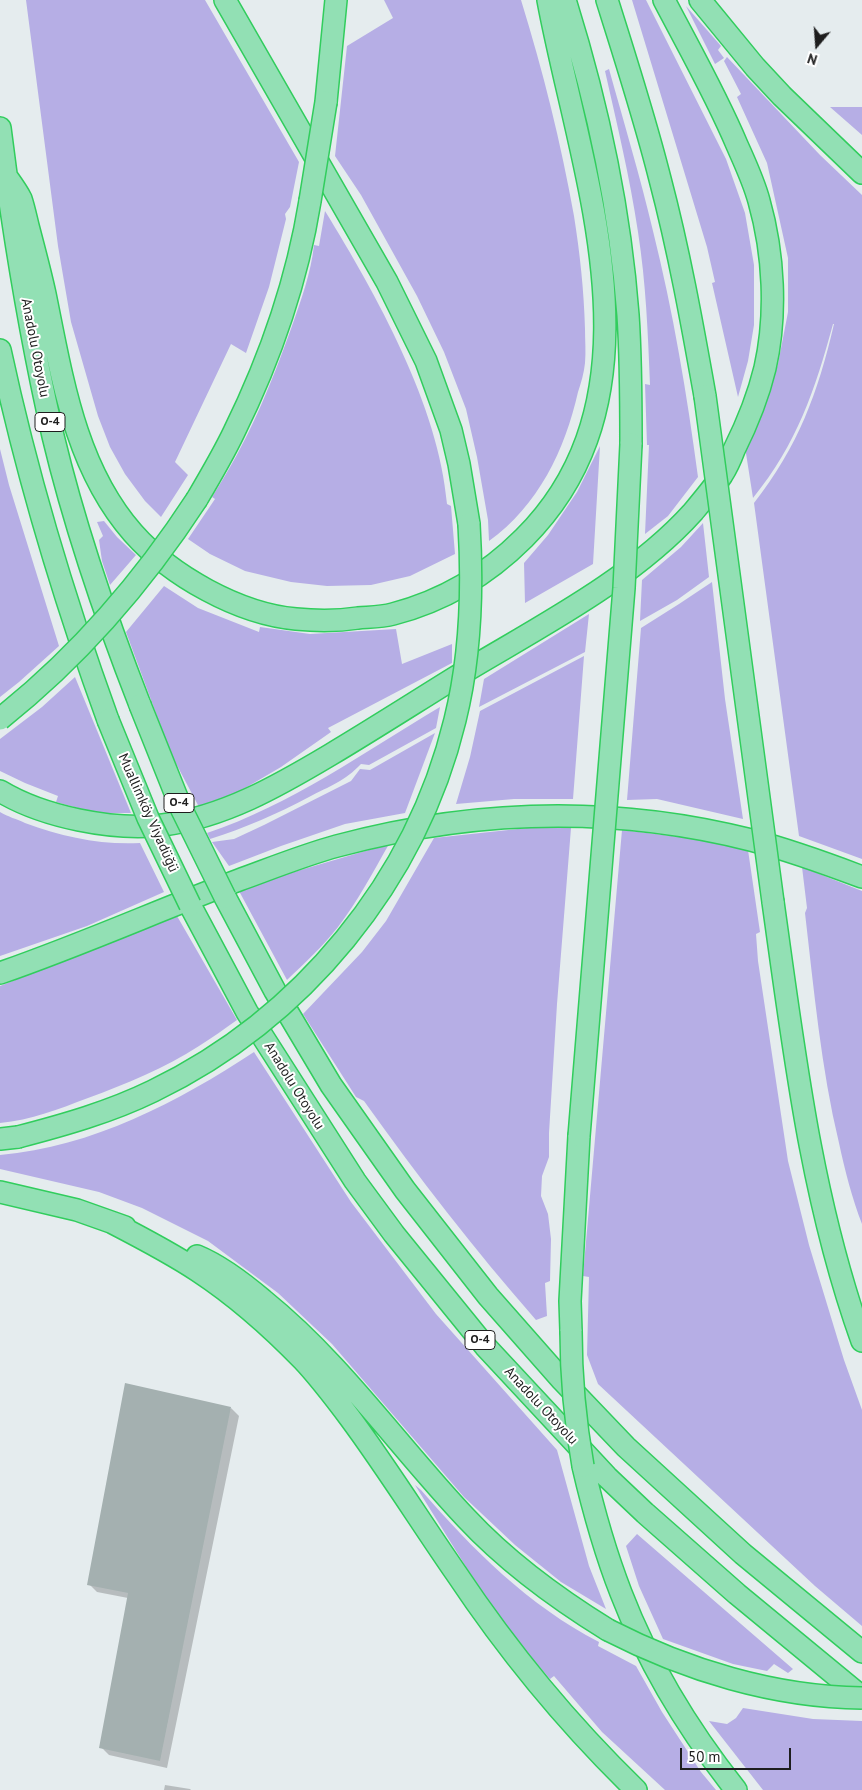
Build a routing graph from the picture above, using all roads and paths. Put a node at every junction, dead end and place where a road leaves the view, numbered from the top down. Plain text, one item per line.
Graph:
1 (225, 0) edge
2 (336, 0) edge
3 (548, 0) edge
4 (565, 0) edge
5 (607, 0) edge
6 (664, 0) edge
7 (700, 0) edge
8 (0, 128) edge
9 (862, 172) edge
10 (6, 176) junction
11 (0, 350) edge
12 (0, 719) edge
13 (0, 791) edge
14 (862, 877) edge
15 (190, 905) joint
16 (0, 972) edge
17 (9, 1138) edge
18 (0, 1192) edge
19 (113, 1223) junction
20 (862, 1341) edge
21 (862, 1652) edge
22 (862, 1697) edge
23 (636, 1790) edge
24 (736, 1790) edge

1 - 17 highway, bridge
2 - 12 highway, bridge
3 - 10 highway
4 - 24 highway, bridge
5 - 20 highway, bridge
6 - 13 highway
7 - 9 highway
8 - 10 highway, Anadolu Otoyolu / O-4
10 - 21 highway, Anadolu Otoyolu / O-4, bridge
11 - 15 highway, Muallimköy Viyadüğü / O-4, bridge
14 - 16 highway
15 - 22 highway, Anadolu Otoyolu / O-4
18 - 19 highway
19 - 22 highway, bridge
19 - 23 highway

